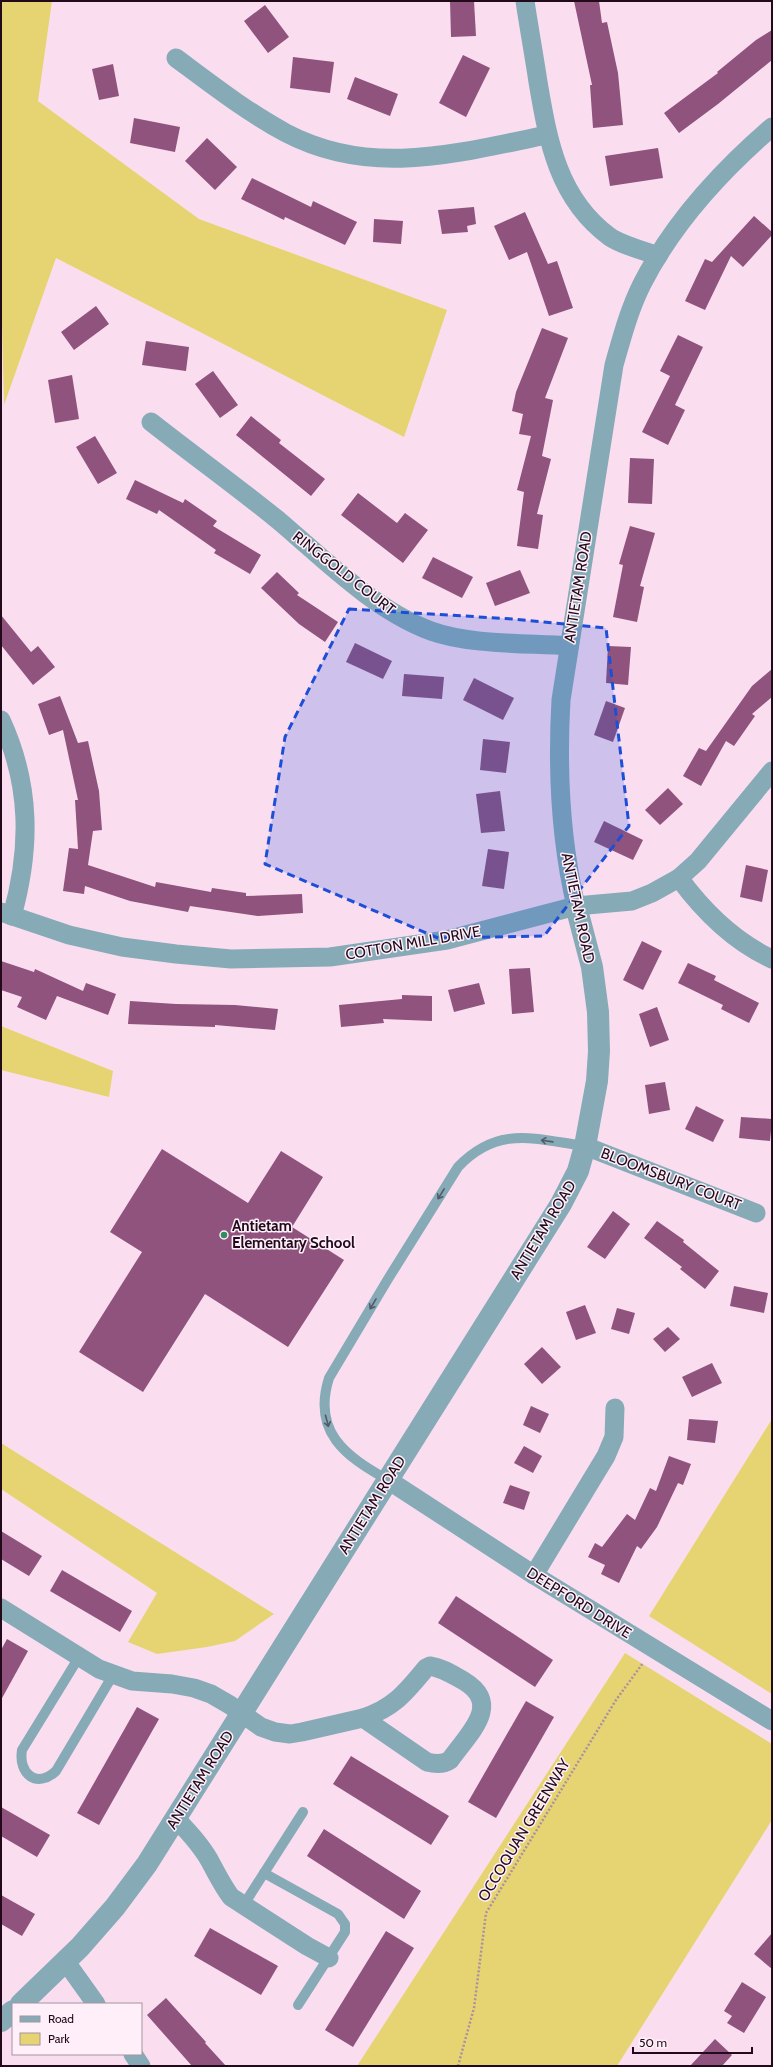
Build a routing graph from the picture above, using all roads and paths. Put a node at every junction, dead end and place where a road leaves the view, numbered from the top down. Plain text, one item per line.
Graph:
1 (525, 1) edge
2 (176, 58) dead end
3 (772, 127) edge
4 (547, 136) junction
5 (658, 256) junction
6 (151, 422) dead end
7 (569, 646) junction
8 (1, 720) edge
9 (772, 771) edge
10 (679, 878) junction
11 (576, 906) junction
12 (6, 914) edge
13 (772, 959) edge
14 (585, 1146) junction
15 (756, 1213) dead end
16 (615, 1408) dead end
17 (388, 1480) junction
18 (534, 1575) junction
19 (1, 1608) edge
20 (652, 1649) junction
21 (79, 1658) junction
22 (113, 1675) junction
23 (243, 1713) junction
24 (363, 1718) junction
25 (772, 1721) edge
26 (303, 1812) dead end
27 (176, 1819) junction
28 (264, 1874) junction
29 (243, 1906) junction
30 (329, 1958) junction
31 (66, 1962) junction
32 (22, 2003) edge
33 (95, 2003) edge
34 (298, 2005) dead end
35 (12, 2012) edge
36 (1, 2021) edge
37 (134, 2055) edge
38 (141, 2066) edge
39 (458, 2066) edge

1 - 4 street
2 - 4 street
3 - 5 street, ANTIETAM ROAD
4 - 5 street
5 - 7 street, ANTIETAM ROAD
6 - 7 street, RINGGOLD COURT
7 - 11 street, ANTIETAM ROAD
8 - 12 street
9 - 10 street, COTTON MILL DRIVE
10 - 11 street, COTTON MILL DRIVE
10 - 13 street
11 - 12 street, COTTON MILL DRIVE
11 - 14 street, ANTIETAM ROAD
14 - 15 street, BLOOMSBURY COURT
14 - 17 street, ANTIETAM ROAD
14 -> 17 lane
16 - 18 street
17 - 18 street, DEEPFORD DRIVE
17 - 23 street, ANTIETAM ROAD
18 - 20 street, DEEPFORD DRIVE
19 - 21 street
20 - 25 street, DEEPFORD DRIVE
20 - 39 path, OCCOQUAN GREENWAY
21 - 22 street
21 - 22 lane
22 - 23 street
23 - 24 street
23 - 27 street, ANTIETAM ROAD
24 - 24 street
26 - 28 lane
27 - 29 street
27 - 31 street, ANTIETAM ROAD
28 - 29 lane
28 - 30 lane
29 - 30 street
30 - 34 lane
31 - 32 street, ANTIETAM ROAD
31 - 33 street
35 - 36 street
37 - 38 street

